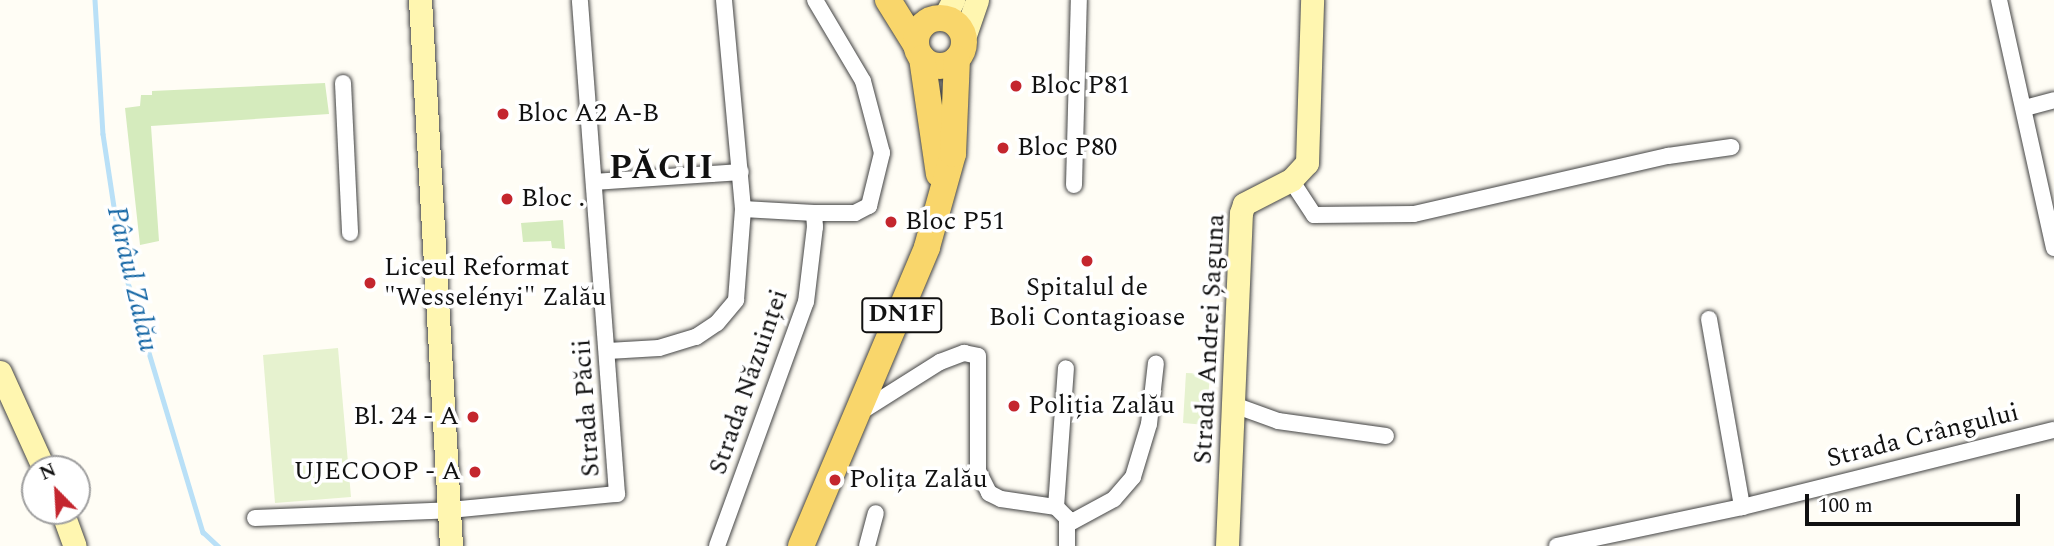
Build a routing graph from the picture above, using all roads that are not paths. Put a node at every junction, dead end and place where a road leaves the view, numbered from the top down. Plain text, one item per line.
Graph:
1 (419, 0) edge
2 (580, 0) edge
3 (724, 0) edge
4 (814, 0) edge
5 (888, 0) edge
6 (899, 0) edge
7 (977, 0) edge
8 (1079, 0) edge
9 (1312, 0) edge
10 (1999, 0) edge
11 (945, 12) edge
12 (960, 49) junction
13 (919, 52) junction
14 (343, 83) dead end
15 (2054, 100) edge
16 (2025, 108) junction
17 (1731, 148) dead end
18 (741, 172) junction
19 (1291, 180) junction
20 (594, 182) junction
21 (1074, 185) dead end
22 (743, 209) junction
23 (814, 213) junction
24 (937, 213) junction
25 (350, 233) dead end
26 (2054, 248) edge
27 (1709, 319) dead end
28 (608, 351) junction
29 (1156, 363) dead end
30 (1066, 368) dead end
31 (0, 372) edge
32 (1234, 405) junction
33 (857, 414) junction
34 (2054, 430) edge
35 (1386, 436) dead end
36 (38, 455) edge
37 (1056, 507) junction
38 (1741, 507) junction
39 (450, 510) junction
40 (876, 513) dead end
41 (255, 517) dead end
42 (1068, 524) junction
43 (67, 525) edge
44 (75, 546) edge
45 (451, 546) edge
46 (716, 546) edge
47 (801, 546) edge
48 (867, 546) edge
49 (1067, 546) edge
50 (1227, 546) edge
51 (1557, 546) edge

1 - 39 street
2 - 20 street, Strada Păcii
3 - 18 street
4 - 23 street
5 - 13 main road, DN1F
6 - 11 main road
7 - 12 street
8 - 21 street
9 - 19 street
10 - 16 street
11 - 12 main road
11 - 13 main road
12 - 13 main road
12 - 24 main road, DN1F
13 - 24 main road, DN1F
14 - 25 street
15 - 16 street
16 - 26 street
17 - 19 street
18 - 20 street
18 - 22 street
19 - 32 street, Strada Andrei Șaguna
20 - 28 street, Strada Păcii
22 - 23 street
22 - 28 street
23 - 46 street, Strada Năzuinței
24 - 33 main road, DN1F
27 - 38 street
28 - 39 street, Strada Păcii
29 - 42 street
30 - 37 street
31 - 36 street
32 - 35 street
32 - 50 street, Strada Andrei Șaguna
33 - 37 street
33 - 47 main road, DN1F
34 - 38 street, Strada Crângului
37 - 42 street
38 - 51 street, Strada Crângului
39 - 41 street, Strada Păcii
39 - 45 street
40 - 48 street
42 - 49 street
43 - 44 street

